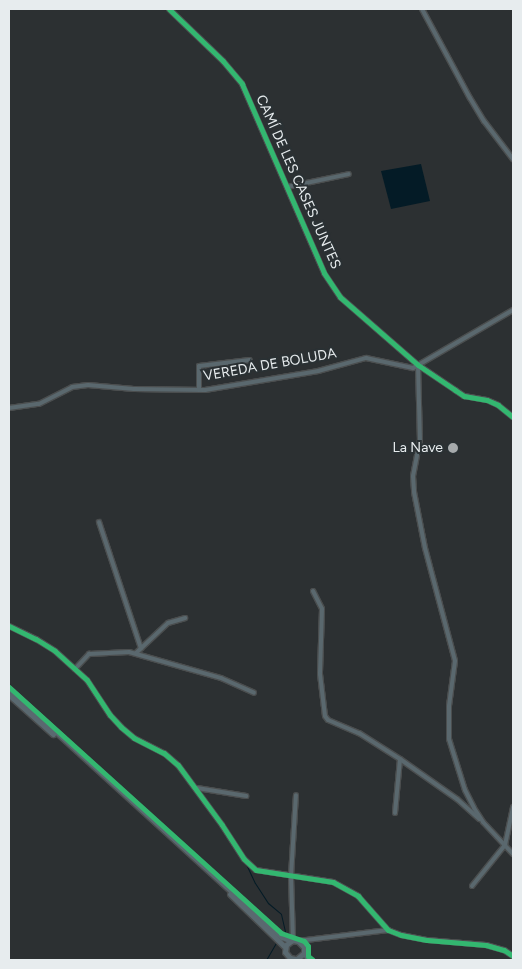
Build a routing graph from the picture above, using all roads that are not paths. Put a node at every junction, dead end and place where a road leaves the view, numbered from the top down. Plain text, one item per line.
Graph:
1 (169, 9) edge
2 (422, 9) edge
3 (513, 160) edge
4 (349, 174) dead end
5 (287, 187) junction
6 (513, 310) edge
7 (250, 360) dead end
8 (418, 365) junction
9 (199, 390) junction
10 (9, 408) edge
11 (513, 417) edge
12 (99, 522) dead end
13 (313, 592) dead end
14 (185, 618) dead end
15 (9, 626) edge
16 (142, 648) junction
17 (136, 653) junction
18 (75, 669) junction
19 (9, 689) edge
20 (254, 693) dead end
21 (9, 695) edge
22 (400, 759) junction
23 (196, 788) junction
24 (296, 795) dead end
25 (246, 796) dead end
26 (513, 807) edge
27 (395, 813) dead end
28 (483, 822) junction
29 (506, 845) junction
30 (513, 853) edge
31 (291, 876) junction
32 (472, 886) dead end
33 (388, 930) junction
34 (294, 940) junction
35 (285, 947) junction
36 (304, 953) junction
37 (513, 956) edge
38 (299, 960) edge
39 (310, 960) edge

1 - 5 street, CAMÍ DE LES CASES JUNTES
2 - 3 street
4 - 5 street
5 - 8 street, CAMÍ DE LES CASES JUNTES
6 - 8 street
7 - 9 street
8 - 9 street, VEREDA DE BOLUDA
8 - 11 street, CAMÍ DE LES CASES JUNTES
8 - 28 street
9 - 10 street, VEREDA DE BOLUDA
12 - 16 street
13 - 22 street
14 - 16 street
15 - 18 street
16 - 17 street
17 - 18 street
17 - 20 street
18 - 23 street
19 - 34 main road
21 - 35 main road
22 - 27 street
22 - 28 street
23 - 25 street
23 - 31 street
24 - 31 street
26 - 29 street
28 - 29 street
29 - 30 street
29 - 32 street
31 - 33 street
31 - 34 street
33 - 34 street
33 - 37 street
34 - 35 main road
34 - 36 main road
35 - 38 main road
36 - 38 main road
36 - 39 main road

